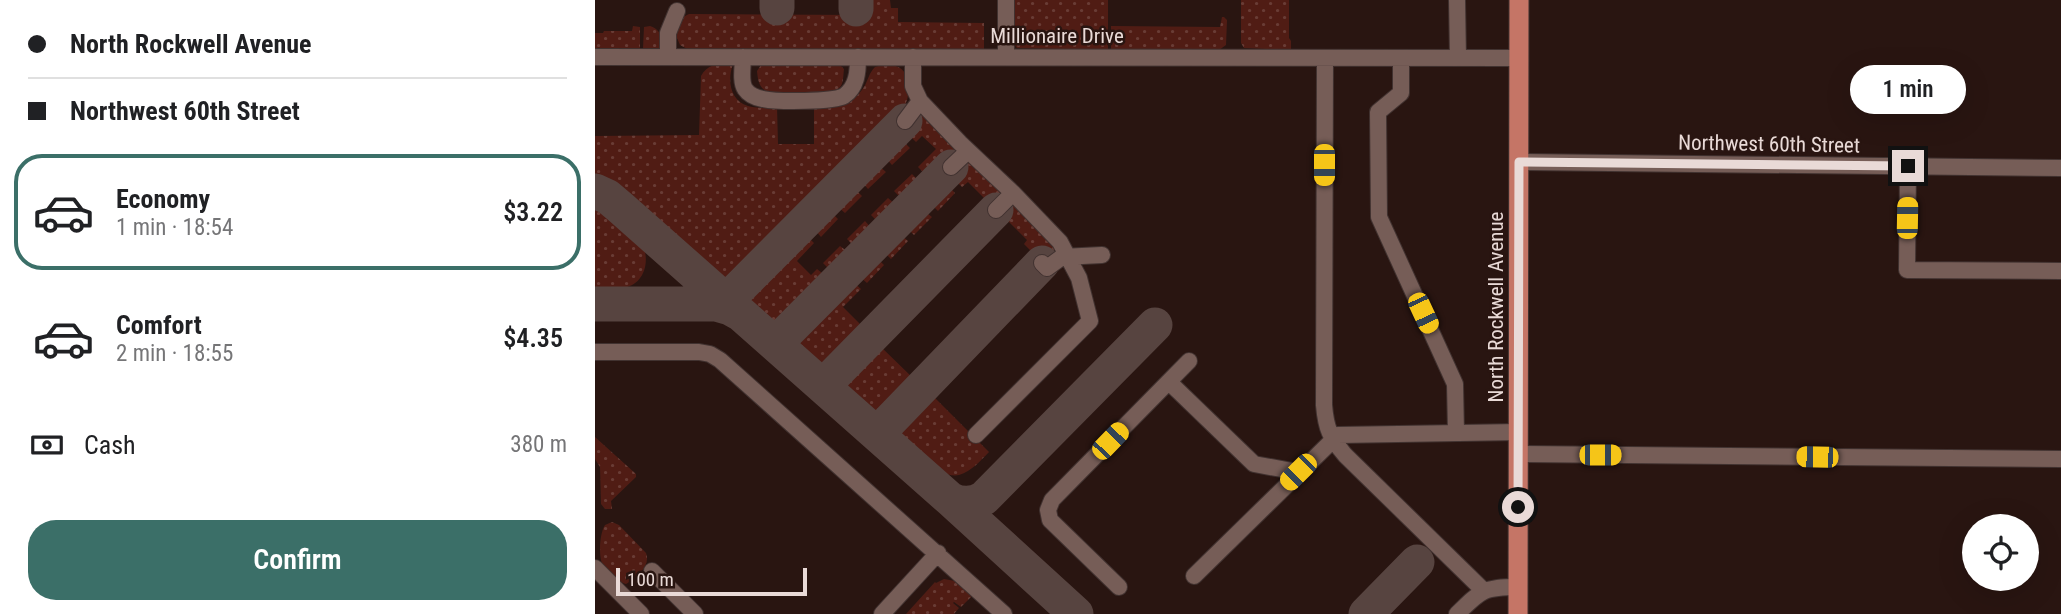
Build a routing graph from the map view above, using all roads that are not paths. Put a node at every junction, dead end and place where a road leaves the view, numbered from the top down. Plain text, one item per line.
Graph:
1 (1006, 0) edge
2 (1457, 0) edge
3 (1519, 0) edge
4 (677, 10) dead end
5 (595, 57) edge
6 (668, 57) junction
7 (743, 57) junction
8 (858, 57) junction
9 (913, 57) junction
10 (1006, 57) junction
11 (1325, 58) junction
12 (1401, 58) junction
13 (1458, 58) junction
14 (1520, 58) junction
15 (920, 101) junction
16 (905, 121) dead end
17 (968, 151) junction
18 (1519, 162) junction
19 (1908, 166) junction
20 (951, 167) dead end
21 (2061, 168) edge
22 (1013, 193) junction
23 (996, 210) dead end
24 (1102, 255) dead end
25 (1068, 257) junction
26 (1042, 262) dead end
27 (2061, 271) edge
28 (595, 352) edge
29 (1189, 361) dead end
30 (1169, 382) junction
31 (1519, 432) junction
32 (1456, 433) junction
33 (976, 435) dead end
34 (1332, 439) junction
35 (1519, 454) junction
36 (2061, 459) edge
37 (1298, 472) junction
38 (938, 553) junction
39 (595, 568) edge
40 (652, 571) dead end
41 (1195, 576) dead end
42 (1119, 587) dead end
43 (1518, 587) junction
44 (1483, 590) junction
45 (634, 612) edge
46 (695, 614) edge
47 (883, 614) edge
48 (1004, 614) edge
49 (1457, 614) edge
50 (1518, 614) edge

1 - 10 street
2 - 13 street
3 - 14 main road, North Rockwell Avenue
4 - 6 street
5 - 6 street, Millionaire Drive
6 - 7 street, Millionaire Drive
7 - 8 street, Millionaire Drive
7 - 8 street
8 - 9 street, Millionaire Drive
9 - 10 street, Millionaire Drive
9 - 15 street
10 - 11 street, Millionaire Drive
11 - 12 street, Millionaire Drive
11 - 34 street
12 - 13 street, Millionaire Drive
12 - 32 street
13 - 14 street, Millionaire Drive
14 - 18 main road, North Rockwell Avenue
15 - 16 street
15 - 17 street
17 - 20 street
17 - 22 street
18 - 19 street, Northwest 60th Street
18 - 31 main road, North Rockwell Avenue
19 - 21 street, Northwest 60th Street
19 - 27 street
22 - 23 street
22 - 25 street
24 - 25 street
25 - 26 street
25 - 33 street
28 - 38 street
29 - 30 street
30 - 37 street
30 - 42 street
31 - 32 street
31 - 35 main road, North Rockwell Avenue
32 - 34 street
34 - 37 street
34 - 44 street
35 - 36 street
35 - 43 main road, North Rockwell Avenue
37 - 41 street
38 - 47 street
38 - 48 street
39 - 45 street
40 - 46 street
43 - 44 street
43 - 50 main road, North Rockwell Avenue
44 - 49 street

